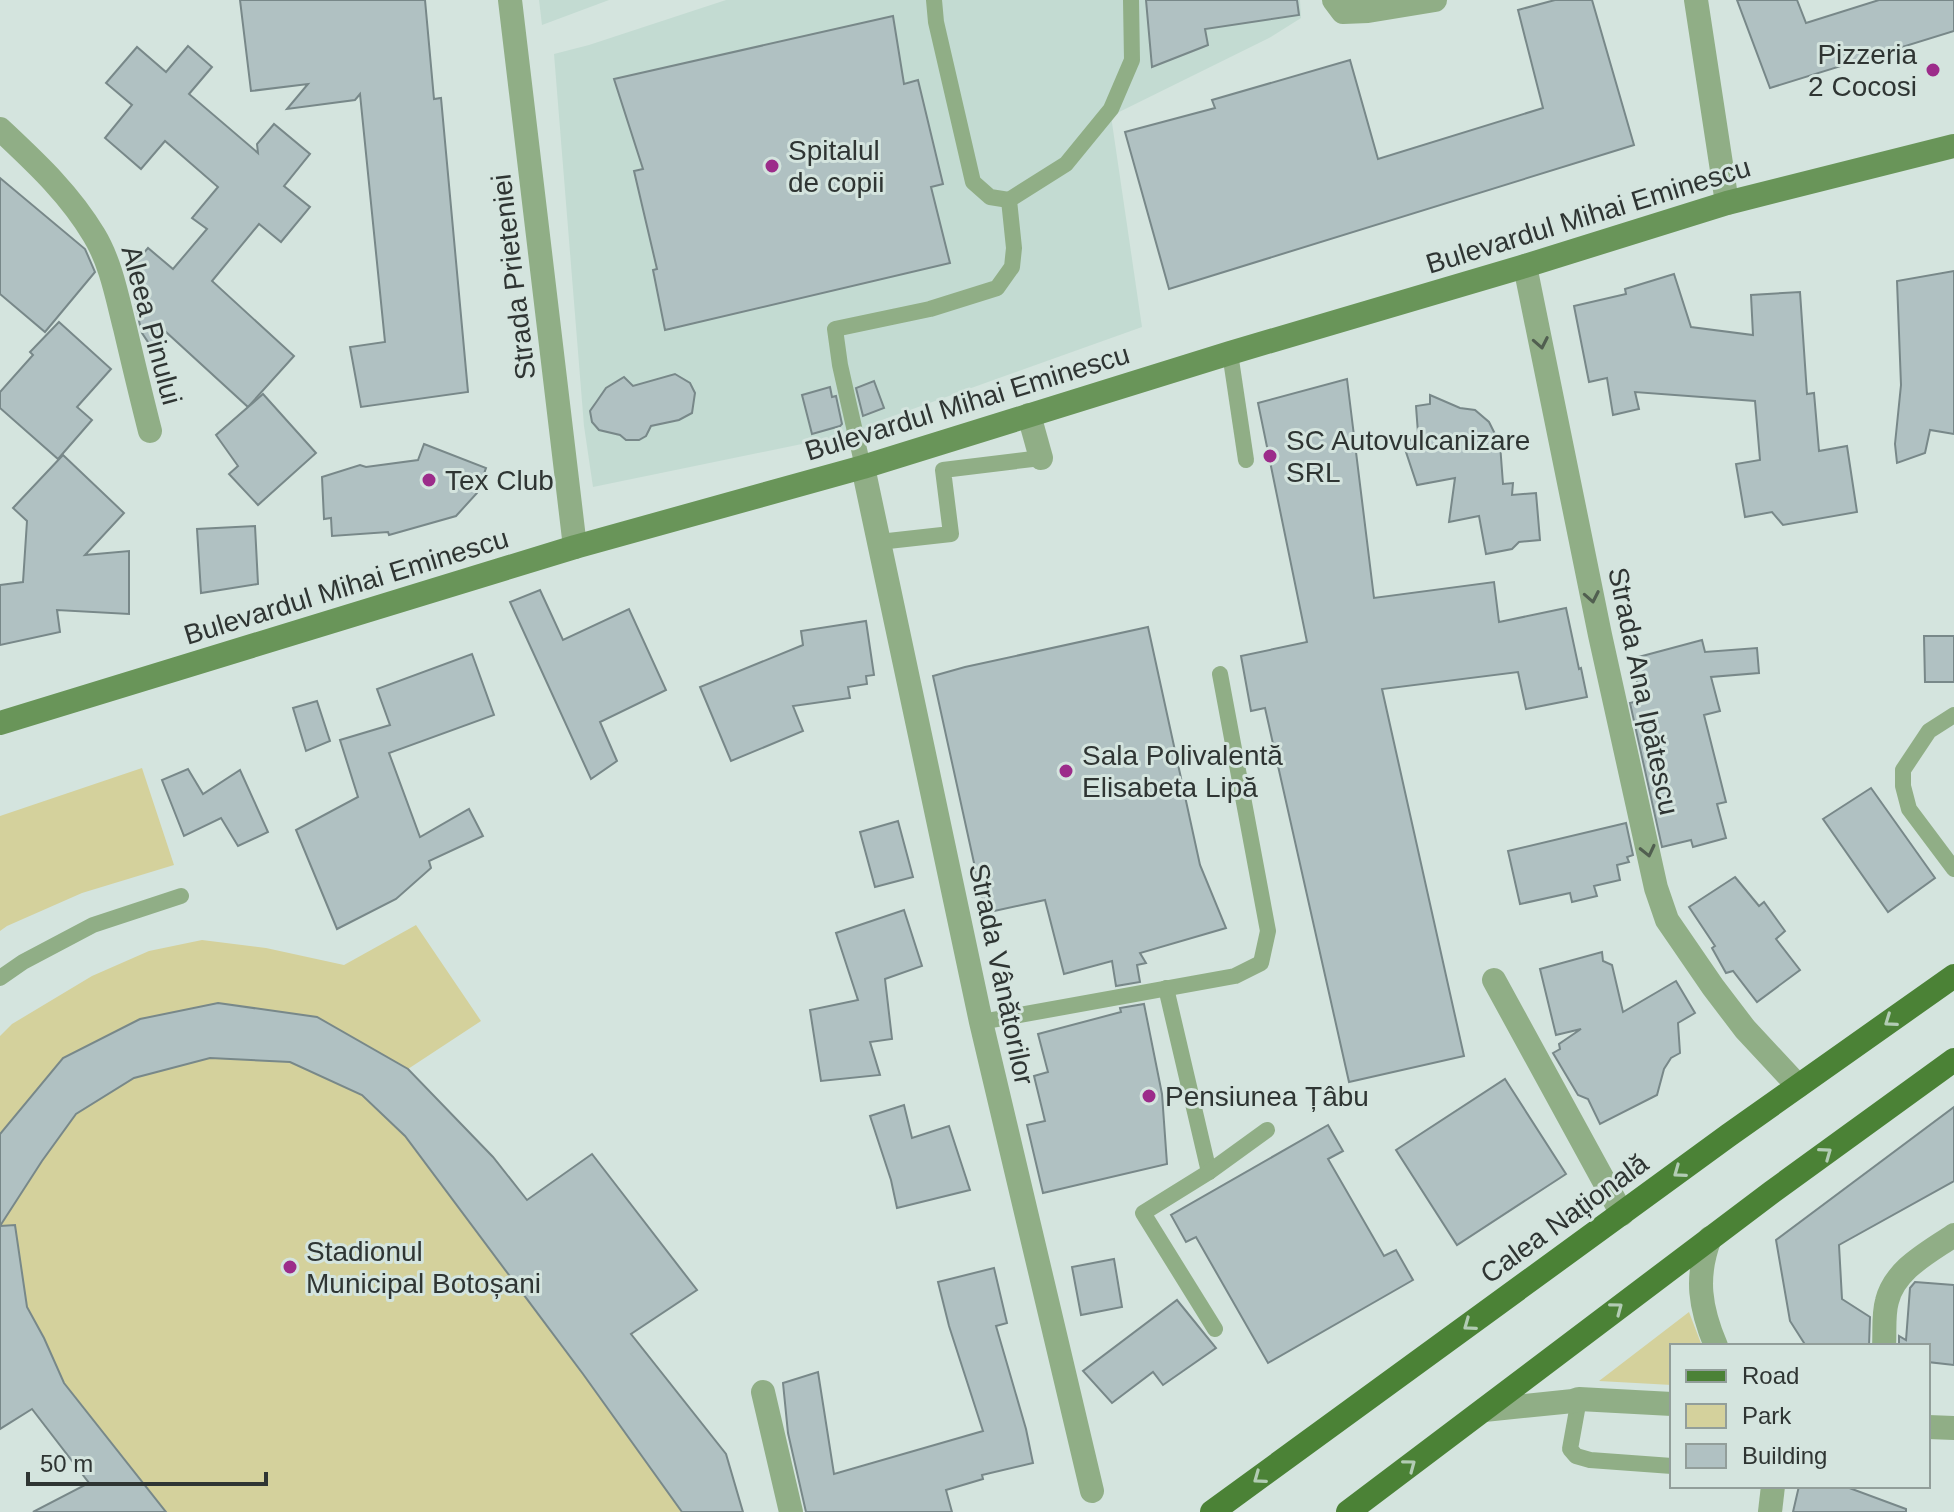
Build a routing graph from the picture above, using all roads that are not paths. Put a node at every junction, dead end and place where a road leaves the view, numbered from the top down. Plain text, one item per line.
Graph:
1 (510, 0) edge
2 (934, 0) edge
3 (1131, 0) edge
4 (1334, 0) edge
5 (1435, 0) edge
6 (1696, 0) edge
7 (0, 129) edge
8 (1954, 146) edge
9 (1009, 200) junction
10 (1727, 203) junction
11 (1525, 266) junction
12 (1230, 353) junction
13 (1029, 415) junction
14 (150, 431) dead end
15 (1041, 458) joint
16 (1246, 460) dead end
17 (863, 467) junction
18 (879, 542) junction
19 (575, 547) junction
20 (1220, 674) dead end
21 (1954, 715) edge
22 (0, 723) edge
23 (1954, 869) edge
24 (181, 896) dead end
25 (1954, 976) edge
26 (0, 978) edge
27 (1494, 980) dead end
28 (1166, 988) junction
29 (981, 1022) junction
30 (1954, 1060) edge
31 (1798, 1086) junction
32 (1267, 1130) dead end
33 (1209, 1172) junction
34 (1622, 1214) junction
35 (1954, 1235) edge
36 (1710, 1238) junction
37 (1215, 1329) dead end
38 (1715, 1344) edge
39 (1884, 1344) edge
40 (763, 1392) dead end
41 (1579, 1399) junction
42 (1670, 1404) edge
43 (1484, 1410) junction
44 (1930, 1427) edge
45 (1954, 1428) edge
46 (1670, 1466) edge
47 (1773, 1488) edge
48 (1092, 1491) dead end
49 (791, 1512) edge
50 (1212, 1512) edge
51 (1348, 1512) edge
52 (1770, 1512) edge

1 - 19 street, Strada Prieteniei
2 - 9 lane
3 - 9 lane
4 - 5 street
6 - 10 street
7 - 14 street, Aleea Pinului
8 - 10 main road, Bulevardul Mihai Eminescu
9 - 17 lane
10 - 11 main road, Bulevardul Mihai Eminescu
11 - 12 main road, Bulevardul Mihai Eminescu
11 -> 31 street, Strada Ana Ipătescu
12 - 13 main road, Bulevardul Mihai Eminescu
12 - 16 lane
13 - 15 street
13 - 17 main road, Bulevardul Mihai Eminescu
15 - 18 lane
17 - 18 street, Strada Vânătorilor
17 - 19 main road, Bulevardul Mihai Eminescu
18 - 29 street, Strada Vânătorilor
19 - 22 main road, Bulevardul Mihai Eminescu
20 - 28 lane
21 - 23 lane
24 - 26 lane
25 -> 31 main road, Calea Națională
27 - 34 street
28 - 29 lane
28 - 33 lane
29 - 48 street, Strada Vânătorilor
36 -> 30 main road
31 -> 34 main road, Calea Națională
32 - 33 lane
33 - 37 lane
34 -> 50 main road, Calea Națională
35 - 39 street
36 - 38 street
43 -> 36 main road
40 - 49 street
41 - 42 street
41 - 43 street
41 - 46 lane
51 -> 43 main road
44 - 45 street
47 - 52 street

